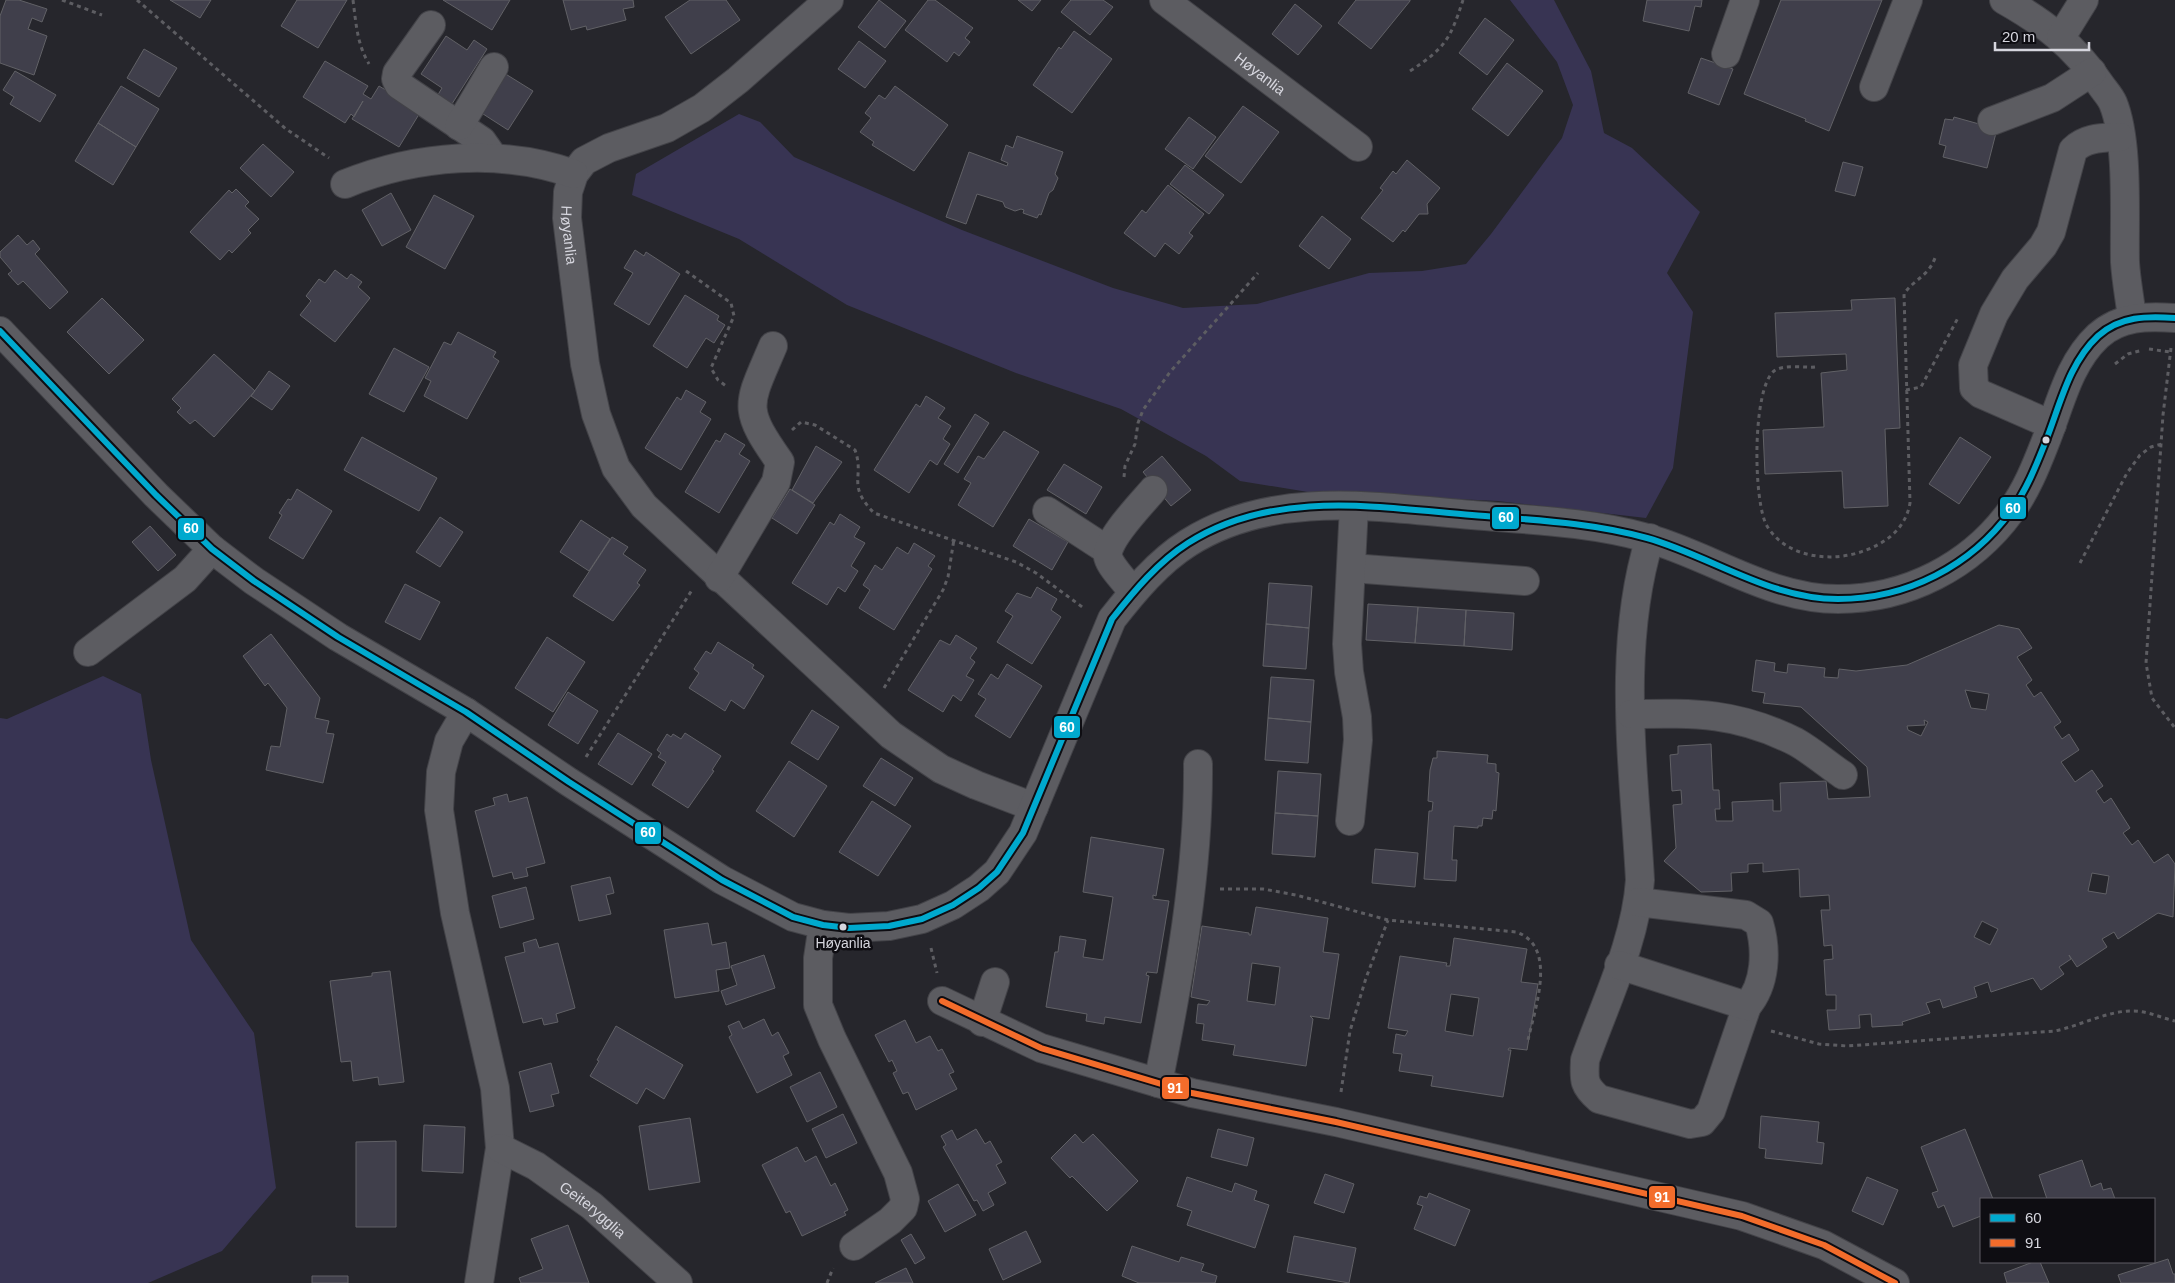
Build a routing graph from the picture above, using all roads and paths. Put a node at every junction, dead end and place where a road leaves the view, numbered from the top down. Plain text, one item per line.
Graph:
1 (62, 0) edge
2 (137, 0) edge
3 (353, 0) edge
4 (1164, 0) edge
5 (1464, 0) edge
6 (1744, 0) edge
7 (1908, 0) edge
8 (2004, 0) edge
9 (2084, 0) edge
10 (823, 2) edge
11 (102, 15) dead end
12 (431, 25) dead end
13 (2061, 37) junction
14 (1726, 54) dead end
15 (494, 67) dead end
16 (1410, 71) dead end
17 (2092, 72) junction
18 (398, 85) junction
19 (1874, 87) dead end
20 (1992, 121) dead end
21 (459, 126) junction
22 (2120, 137) junction
23 (1358, 147) dead end
24 (494, 158) junction
25 (574, 174) junction
26 (352, 181) joint
27 (1935, 258) dead end
28 (686, 271) dead end
29 (1258, 273) dead end
30 (2132, 318) junction
31 (2174, 318) edge
32 (0, 331) edge
33 (773, 346) dead end
34 (2170, 352) junction
35 (1816, 367) dead end
36 (2111, 367) dead end
37 (751, 404) junction
38 (2052, 425) junction
39 (2162, 444) junction
40 (774, 454) junction
41 (1146, 498) joint
42 (1354, 506) junction
43 (1048, 511) dead end
44 (1650, 538) junction
45 (954, 539) junction
46 (212, 549) junction
47 (1107, 550) junction
48 (2080, 563) dead end
49 (1351, 568) junction
50 (714, 572) junction
51 (1525, 581) dead end
52 (1133, 592) junction
53 (1088, 610) dead end
54 (88, 652) dead end
55 (466, 712) junction
56 (1631, 714) junction
57 (870, 715) junction
58 (2175, 728) edge
59 (1198, 764) dead end
60 (1843, 775) dead end
61 (569, 782) junction
62 (1034, 807) junction
63 (1350, 821) dead end
64 (1189, 889) junction
65 (1638, 902) junction
66 (1388, 920) junction
67 (823, 925) junction
68 (1619, 965) junction
69 (995, 982) dead end
70 (942, 1001) dead end
71 (1744, 1015) junction
72 (2175, 1021) edge
73 (982, 1022) junction
74 (1528, 1040) dead end
75 (1158, 1083) junction
76 (1336, 1122) junction
77 (500, 1148) junction
78 (854, 1246) dead end
79 (478, 1283) edge
80 (678, 1283) edge
81 (1895, 1283) edge

1 - 11 path
2 - 26 path
3 - 18 path
4 - 23 street, Høyanlia
5 - 16 path
6 - 14 street
7 - 19 street
8 - 13 street
9 - 13 street
10 - 25 street
12 - 18 street
13 - 17 street
15 - 21 street
17 - 20 street
17 - 22 street
18 - 21 street
21 - 24 street
22 - 30 street
22 - 38 street
24 - 25 street
24 - 26 street
25 - 50 street, Høyanlia
27 - 35 path
28 - 37 path
29 - 41 path
30 - 31 street
30 - 38 street
31 - 34 path
32 - 46 street
33 - 37 street
34 - 36 path
34 - 39 path
37 - 40 street
38 - 44 street
39 - 48 path
39 - 58 path
40 - 45 path
40 - 50 street
41 - 47 street
42 - 44 street
42 - 49 street
42 - 52 street
43 - 47 street
44 - 56 street
45 - 53 path
45 - 57 path
46 - 54 street
46 - 55 street
47 - 52 street
49 - 51 street
49 - 63 street
50 - 57 street, Høyanlia
50 - 61 path
52 - 62 street
55 - 61 street
55 - 77 street
56 - 60 street
56 - 65 street
57 - 62 street, Høyanlia
59 - 64 street
61 - 67 street
62 - 67 street
64 - 66 path
64 - 75 street
65 - 68 street
65 - 71 street
66 - 74 path
66 - 76 path
67 - 78 street
68 - 71 street
68 - 71 street
69 - 73 street
70 - 73 street
71 - 72 path
73 - 75 street
75 - 76 street
76 - 81 street
77 - 79 street
77 - 80 street, Geiterygglia

